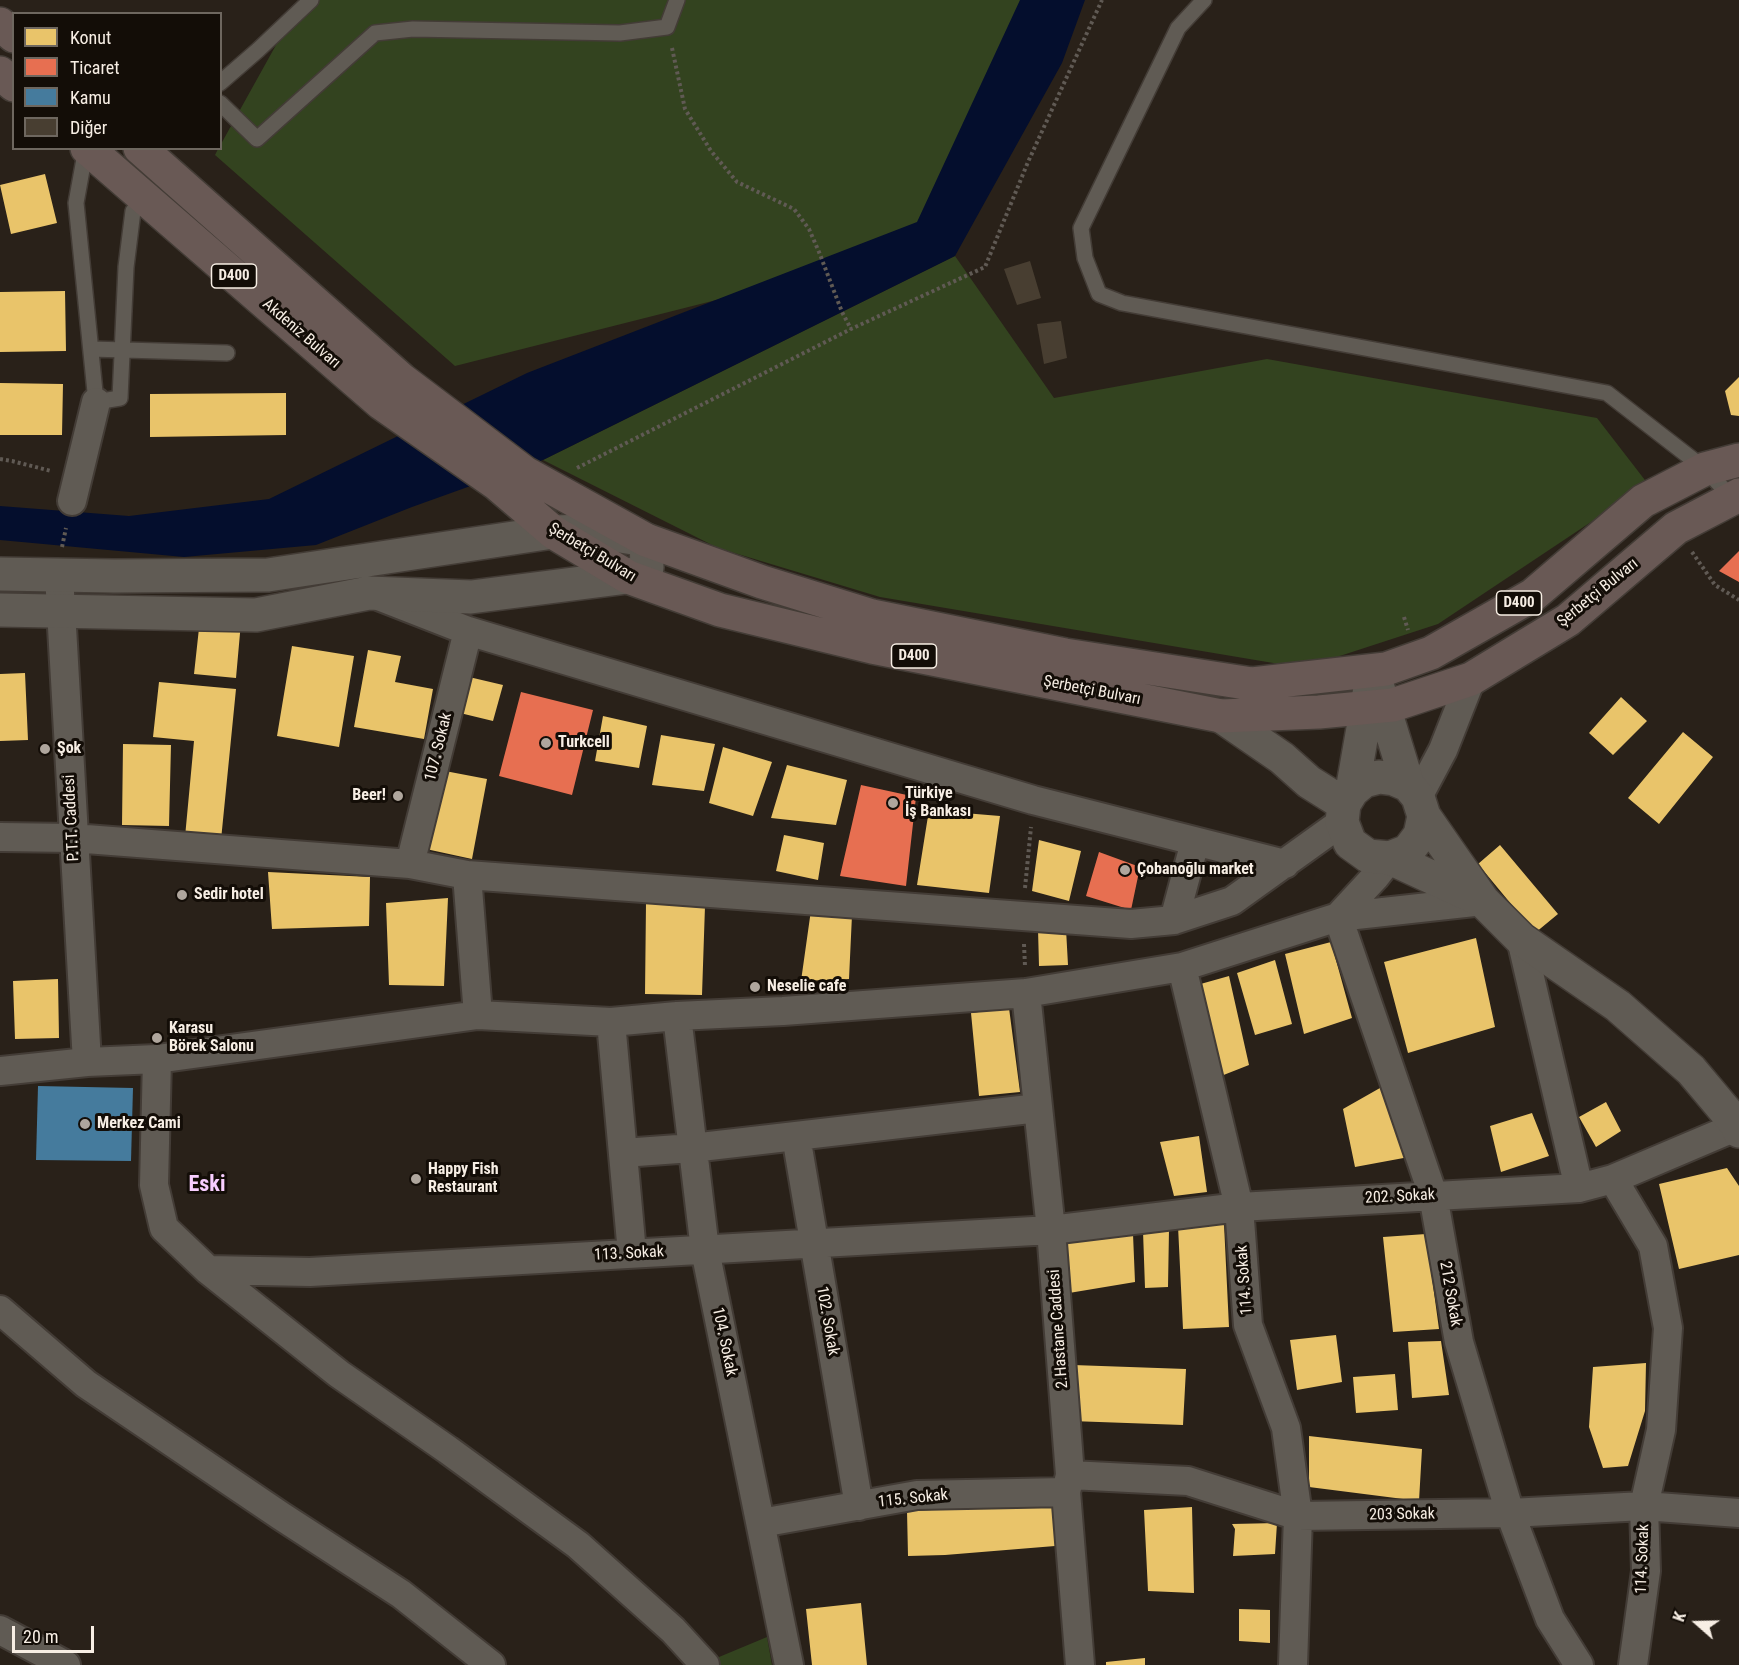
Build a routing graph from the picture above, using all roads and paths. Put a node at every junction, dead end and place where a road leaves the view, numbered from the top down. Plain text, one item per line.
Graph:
1 (311, 0) edge
2 (677, 0) edge
3 (1102, 0) edge
4 (1204, 0) edge
5 (0, 24) edge
6 (667, 27) junction
7 (12, 34) edge
8 (0, 73) edge
9 (222, 81) edge
10 (12, 83) edge
11 (222, 105) edge
12 (86, 150) edge
13 (88, 150) edge
14 (144, 150) edge
15 (144, 198) junction
16 (851, 329) junction
17 (91, 349) junction
18 (122, 350) junction
19 (227, 353) dead end
20 (392, 392) junction
21 (96, 402) junction
22 (0, 459) edge
23 (1739, 460) edge
24 (1705, 469) junction
25 (522, 480) junction
26 (1735, 497) edge
27 (72, 501) joint
28 (1676, 528) junction
29 (553, 532) junction
30 (646, 540) junction
31 (0, 574) edge
32 (59, 575) junction
33 (628, 578) junction
34 (369, 593) junction
35 (1739, 600) edge
36 (0, 610) edge
37 (60, 611) junction
38 (468, 631) junction
39 (1373, 671) junction
40 (1471, 679) junction
41 (1375, 707) junction
42 (1221, 716) junction
43 (1416, 799) junction
44 (1346, 806) junction
45 (0, 837) edge
46 (73, 838) junction
47 (1195, 842) junction
48 (1390, 858) junction
49 (410, 864) junction
50 (1284, 864) junction
51 (467, 875) junction
52 (1483, 900) junction
53 (1338, 917) junction
54 (1174, 920) junction
55 (1521, 939) junction
56 (1182, 967) junction
57 (1026, 993) junction
58 (478, 1015) junction
59 (677, 1016) junction
60 (611, 1022) junction
61 (157, 1059) junction
62 (87, 1062) junction
63 (0, 1071) edge
64 (1038, 1108) junction
65 (1738, 1128) edge
66 (796, 1136) junction
67 (693, 1148) junction
68 (623, 1153) junction
69 (1613, 1179) junction
70 (1579, 1188) junction
71 (1433, 1195) junction
72 (1239, 1207) junction
73 (1051, 1230) junction
74 (814, 1243) junction
75 (705, 1250) junction
76 (632, 1253) junction
77 (208, 1270) junction
78 (0, 1310) edge
79 (1068, 1483) junction
80 (859, 1506) junction
81 (1644, 1506) junction
82 (1510, 1513) junction
83 (1739, 1513) edge
84 (1298, 1516) junction
85 (762, 1523) junction
86 (0, 1630) edge
87 (66, 1665) edge
88 (491, 1665) edge
89 (705, 1665) edge
90 (789, 1665) edge
91 (1080, 1665) edge
92 (1293, 1665) edge
93 (1579, 1665) edge
94 (1633, 1665) edge

1 - 9 lane
2 - 6 lane
3 - 16 path
4 - 24 lane
5 - 7 highway
6 - 11 lane
6 - 16 path
8 - 10 highway
12 - 17 lane
13 - 15 highway, Akdeniz Bulvarı / D400
14 - 20 highway, Akdeniz Bulvarı / D400
15 - 18 lane
15 - 20 highway, Akdeniz Bulvarı / D400
16 - 25 path
17 - 18 lane
17 - 21 lane
18 - 19 lane
18 - 21 lane
20 - 25 highway, Akdeniz Bulvarı / D400
21 - 27 street
22 - 27 path
23 - 24 highway, D400
24 - 26 lane
24 - 39 highway, Şerbetçi Bulvarı / D400
25 - 29 highway, Şerbetçi Bulvarı / D400
25 - 30 highway, Şerbetçi Bulvarı / D400
26 - 28 highway, D400
28 - 35 path
28 - 40 highway, Şerbetçi Bulvarı / D400
29 - 30 street
29 - 32 street
29 - 33 highway, Şerbetçi Bulvarı / D400
30 - 33 street
30 - 39 highway, Şerbetçi Bulvarı / D400
31 - 32 street
32 - 37 street, P.T.T. Caddesi
33 - 34 street
33 - 42 highway, Şerbetçi Bulvarı / D400
34 - 37 street
34 - 38 street
36 - 37 street
37 - 46 street, P.T.T. Caddesi
38 - 47 street
38 - 49 street, 107. Sokak
39 - 41 street
40 - 41 highway, Şerbetçi Bulvarı / D400
40 - 43 street
41 - 42 highway, Şerbetçi Bulvarı / D400
41 - 43 street
41 - 44 street
42 - 44 street
43 - 44 street
43 - 48 street
43 - 52 street
44 - 48 street
44 - 50 street
45 - 46 street
46 - 49 street
46 - 62 street, P.T.T. Caddesi
47 - 50 street
47 - 54 street
48 - 52 street
48 - 53 street
49 - 51 street
50 - 54 street
51 - 54 street
51 - 58 street
52 - 53 street
52 - 55 street
53 - 56 street
53 - 71 street, 212 Sokak
55 - 65 street
55 - 70 street
56 - 57 street
56 - 72 street, 114. Sokak
57 - 59 street
57 - 64 street, 2.Hastane Caddesi
58 - 60 street
58 - 61 street
59 - 60 street
59 - 67 street, 104. Sokak
60 - 68 street
61 - 62 street
61 - 77 street
62 - 63 street
64 - 66 street
64 - 73 street, 2.Hastane Caddesi
65 - 69 street, 202. Sokak
66 - 67 street
66 - 74 street, 102. Sokak
67 - 68 street
67 - 75 street, 104. Sokak
68 - 76 street
69 - 70 street, 202. Sokak
69 - 81 street, 114. Sokak
70 - 71 street, 202. Sokak
71 - 72 street, 202. Sokak
71 - 82 street, 212 Sokak
72 - 73 street, 202. Sokak
72 - 84 street, 114. Sokak
73 - 74 street, 113. Sokak
73 - 79 street, 2.Hastane Caddesi
74 - 75 street, 113. Sokak
74 - 80 street, 102. Sokak
75 - 76 street, 113. Sokak
75 - 85 street, 104. Sokak
76 - 77 street, 113. Sokak
77 - 89 street
78 - 88 street
79 - 80 street, 115. Sokak
79 - 84 street, 203 Sokak
79 - 91 street, 2.Hastane Caddesi
80 - 85 street, 115. Sokak
81 - 82 street, 203 Sokak
81 - 83 street, 203 Sokak
81 - 94 street, 114. Sokak
82 - 84 street, 203 Sokak
82 - 93 street, 212 Sokak
84 - 92 street, 114. Sokak
85 - 90 street, 104. Sokak
86 - 87 street

